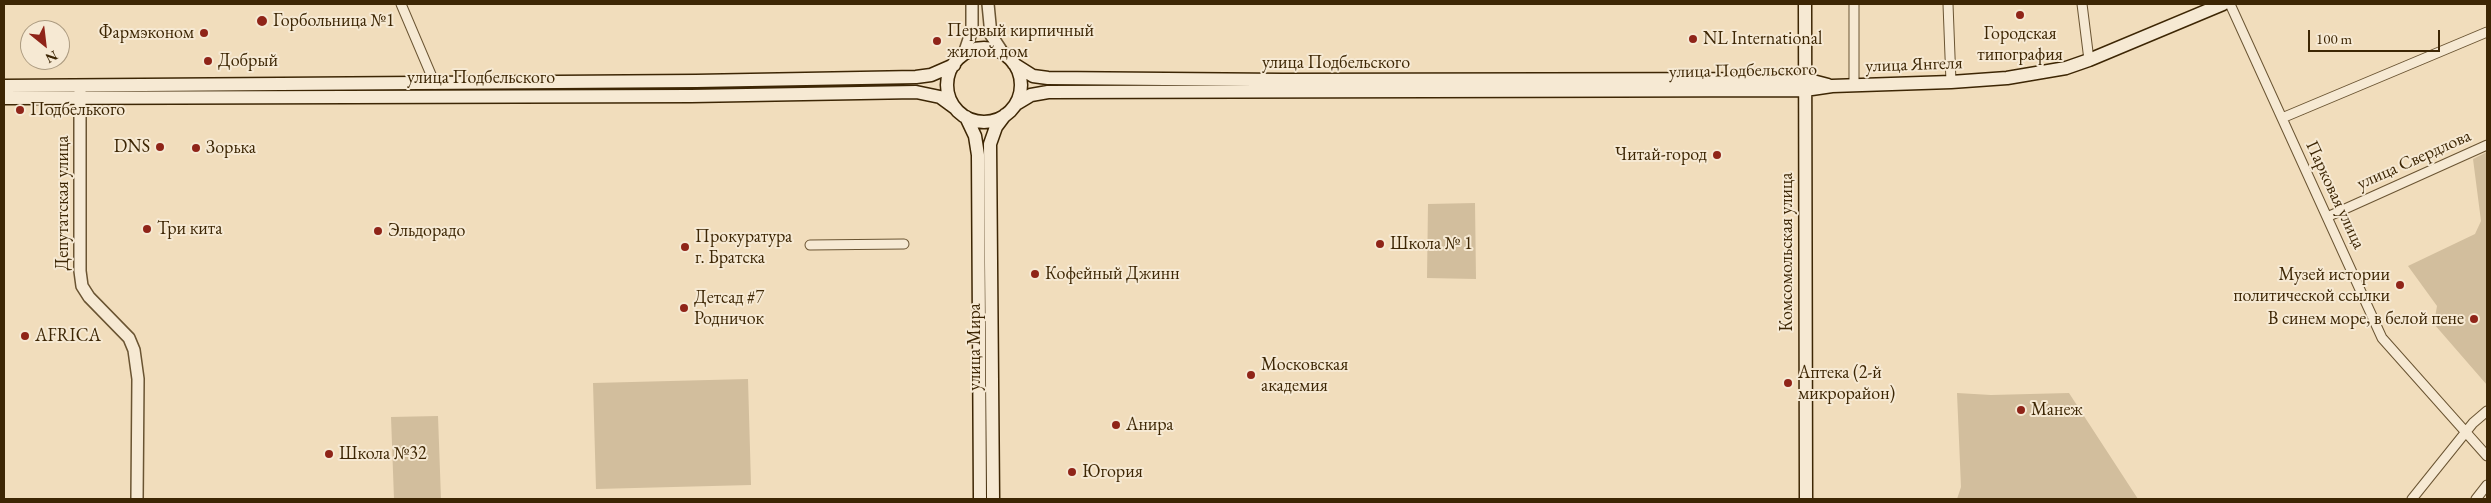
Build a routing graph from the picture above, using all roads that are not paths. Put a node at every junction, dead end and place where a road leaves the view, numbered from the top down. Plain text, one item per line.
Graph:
1 (401, 4) edge
2 (972, 4) edge
3 (988, 4) edge
4 (1805, 4) edge
5 (1854, 4) edge
6 (1948, 4) edge
7 (2082, 4) edge
8 (2223, 4) edge
9 (2230, 4) edge
10 (2487, 32) edge
11 (1002, 53) junction
12 (964, 54) junction
13 (2089, 60) junction
14 (1014, 64) junction
15 (954, 65) junction
16 (1951, 82) junction
17 (435, 84) junction
18 (1655, 84) junction
19 (1805, 84) junction
20 (1854, 85) junction
21 (4, 86) edge
22 (1832, 86) joint
23 (519, 90) junction
24 (80, 91) junction
25 (4, 98) edge
26 (1016, 104) junction
27 (955, 108) junction
28 (1005, 115) junction
29 (966, 117) junction
30 (2282, 118) junction
31 (2487, 145) edge
32 (985, 195) junction
33 (2327, 217) junction
34 (904, 244) dead end
35 (810, 245) dead end
36 (2487, 411) edge
37 (2465, 434) junction
38 (2487, 456) edge
39 (2487, 485) edge
40 (137, 499) edge
41 (980, 499) edge
42 (993, 499) edge
43 (1806, 499) edge
44 (2412, 499) edge
45 (2476, 499) edge

1 - 17 street
2 - 12 street
3 - 11 street
4 - 19 main road, Комсомольская улица
5 - 20 street
6 - 16 street
7 - 13 street
8 - 13 main road, улица Янгеля
9 - 30 street, Парковая улица
10 - 30 street
11 - 12 main road
11 - 14 main road
12 - 15 main road
13 - 16 main road, улица Янгеля
14 - 18 main road, улица Подбельского
14 - 26 main road
15 - 23 main road, улица Подбельского
15 - 27 main road
16 - 20 main road, улица Янгеля
17 - 23 main road, улица Подбельского
17 - 24 main road, улица Подбельского
18 - 19 main road, улица Подбельского
18 - 26 main road, улица Подбельского
19 - 22 main road, улица Подбельского
19 - 43 main road, Комсомольская улица
20 - 22 main road, улица Янгеля
21 - 24 main road, улица Подбельского
23 - 24 main road, улица Подбельского
23 - 27 main road, улица Подбельского
24 - 25 main road, улица Подбельского
24 - 40 street, Депутатская улица
26 - 28 main road
27 - 29 main road
28 - 29 main road
28 - 32 main road
29 - 32 main road
30 - 33 street, Парковая улица
31 - 33 street, улица Свердлова
32 - 41 main road, улица Мира
32 - 42 main road, улица Мира
33 - 37 street, Парковая улица
34 - 35 street
36 - 37 street
37 - 38 street, Парковая улица
37 - 44 street
39 - 45 street

